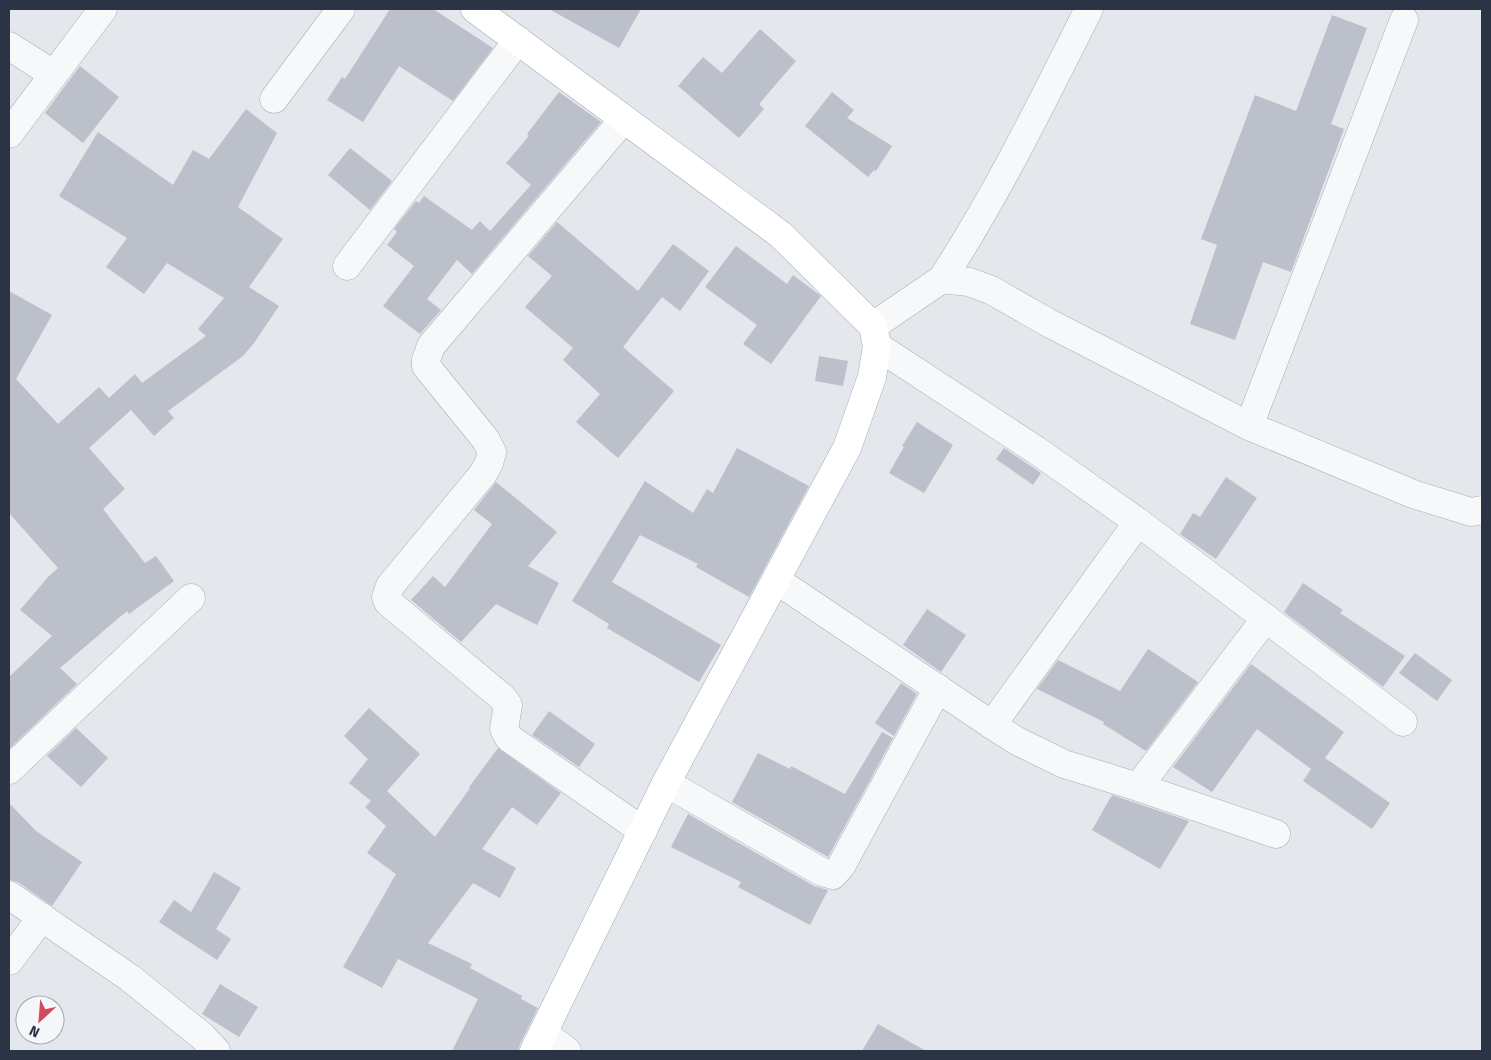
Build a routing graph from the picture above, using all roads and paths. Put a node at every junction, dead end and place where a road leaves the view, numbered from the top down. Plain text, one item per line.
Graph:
1 (103, 9) edge
2 (341, 9) edge
3 (475, 9) edge
4 (1090, 9) edge
5 (1404, 20) dead end
6 (518, 40) junction
7 (9, 46) edge
8 (53, 74) junction
9 (274, 100) dead end
10 (624, 118) junction
11 (9, 134) edge
12 (347, 266) dead end
13 (942, 279) junction
14 (875, 336) junction
15 (1249, 426) junction
16 (1482, 510) edge
17 (1138, 522) junction
18 (776, 580) junction
19 (191, 598) dead end
20 (1266, 618) junction
21 (938, 688) junction
22 (1404, 722) dead end
23 (992, 725) junction
24 (9, 770) edge
25 (666, 784) junction
26 (1138, 786) junction
27 (643, 831) junction
28 (1276, 834) dead end
29 (9, 895) edge
30 (42, 917) junction
31 (9, 961) edge
32 (539, 1042) edge
33 (216, 1051) edge
34 (567, 1051) edge

1 - 8 street
2 - 9 street
3 - 6 main road
4 - 13 street
5 - 15 street
6 - 10 main road
6 - 12 street
7 - 8 street
8 - 11 street
10 - 14 main road
10 - 27 street
13 - 14 street
13 - 15 street
14 - 17 street
14 - 18 main road
15 - 16 street
17 - 20 street
17 - 23 street
18 - 21 street
18 - 25 main road
19 - 24 street
20 - 22 street
20 - 26 street
21 - 23 street
21 - 25 street
23 - 26 street
25 - 27 main road
26 - 28 street
27 - 32 main road
29 - 30 street
30 - 31 street
30 - 33 street
32 - 34 street

